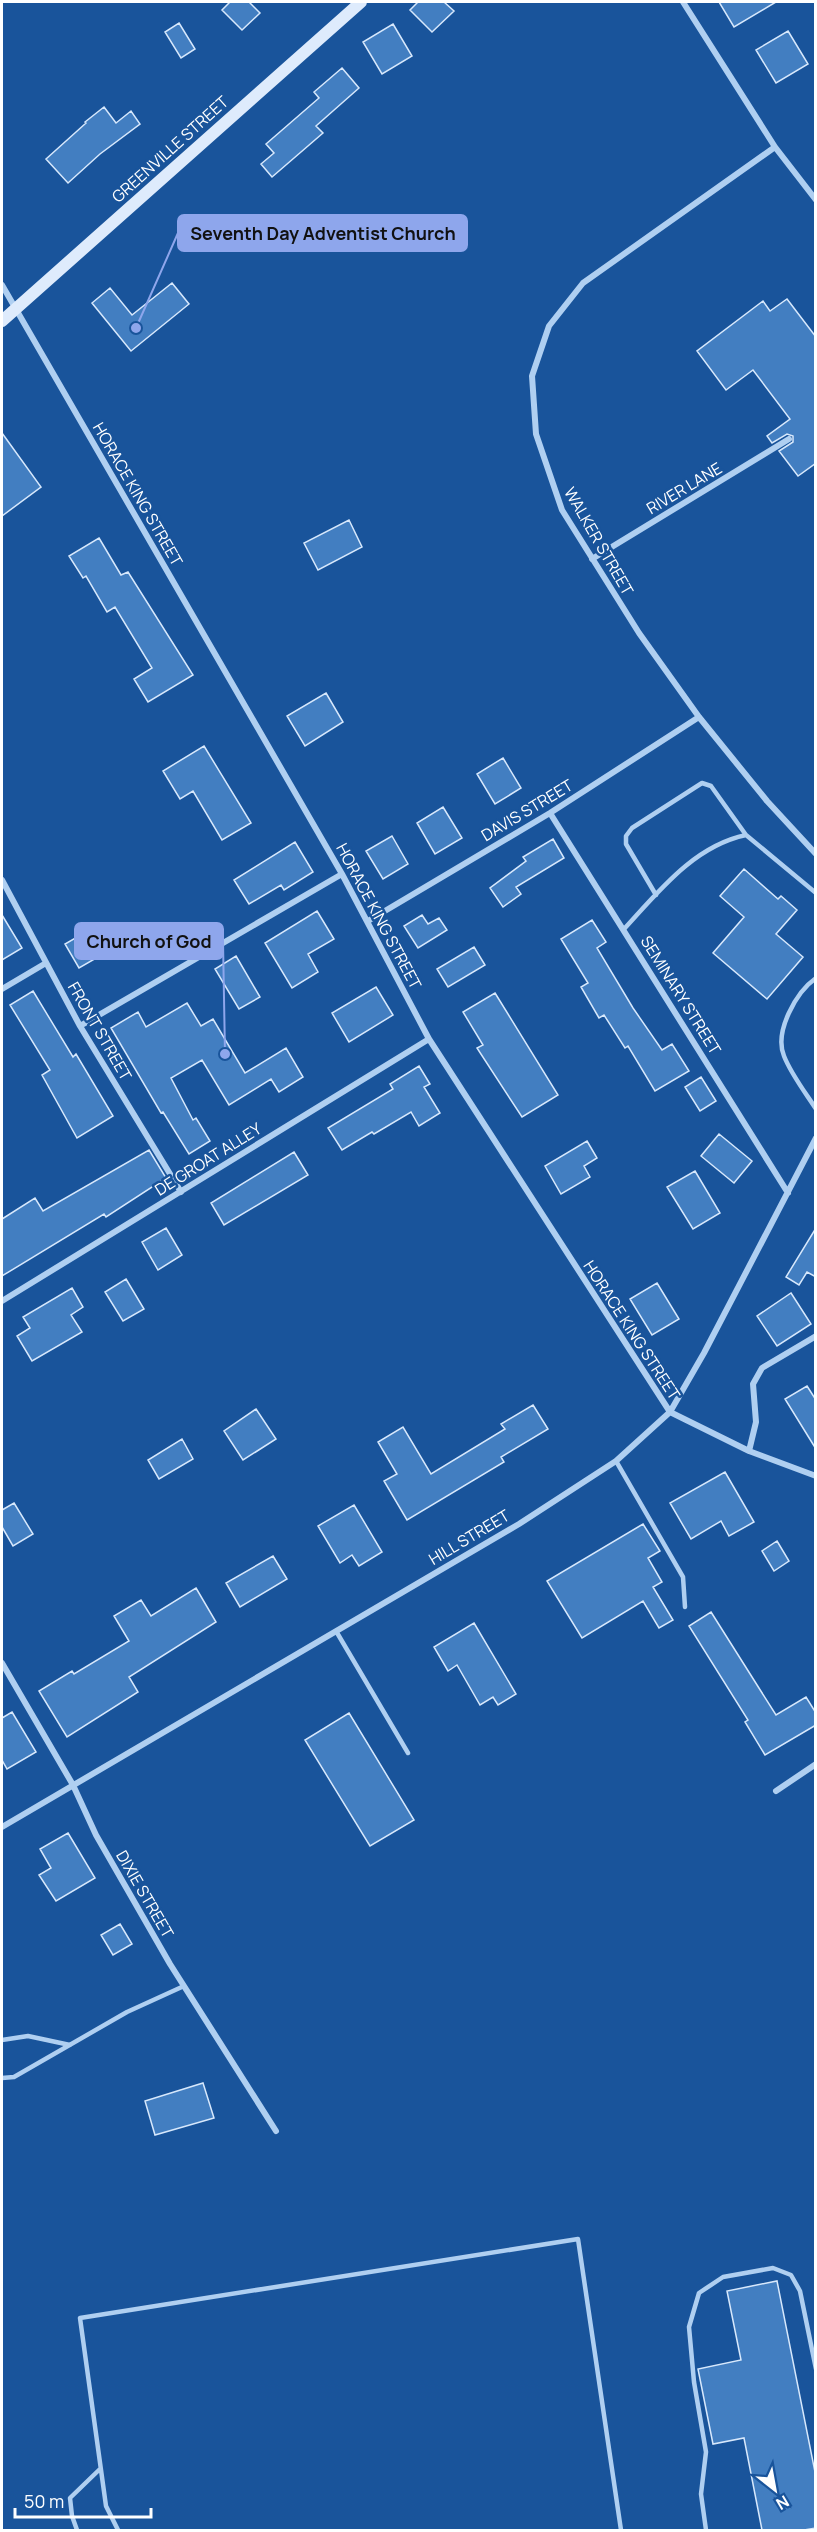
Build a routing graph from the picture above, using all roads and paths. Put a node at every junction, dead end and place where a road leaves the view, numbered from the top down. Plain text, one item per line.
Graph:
1 (361, 2) edge
2 (683, 2) edge
3 (775, 147) junction
4 (816, 200) edge
5 (2, 285) edge
6 (15, 309) junction
7 (2, 321) edge
8 (789, 439) dead end
9 (592, 559) junction
10 (699, 717) junction
11 (550, 813) junction
12 (746, 835) junction
13 (816, 854) edge
14 (342, 874) junction
15 (2, 880) edge
16 (816, 893) edge
17 (656, 895) junction
18 (368, 921) junction
19 (624, 929) junction
20 (46, 963) junction
21 (816, 978) edge
22 (2, 989) edge
23 (80, 1026) junction
24 (429, 1039) junction
25 (816, 1109) edge
26 (816, 1138) edge
27 (181, 1192) junction
28 (788, 1192) junction
29 (2, 1301) edge
30 (816, 1336) edge
31 (670, 1412) junction
32 (749, 1451) junction
33 (616, 1461) junction
34 (816, 1476) edge
35 (685, 1607) dead end
36 (336, 1631) junction
37 (2, 1663) edge
38 (408, 1753) dead end
39 (816, 1764) edge
40 (73, 1785) junction
41 (776, 1791) dead end
42 (2, 1827) edge
43 (184, 1986) junction
44 (2, 2040) edge
45 (70, 2046) junction
46 (2, 2078) edge
47 (276, 2131) dead end
48 (813, 2344) edge
49 (816, 2369) edge
50 (100, 2469) junction
51 (77, 2530) edge
52 (118, 2530) edge
53 (621, 2530) edge
54 (706, 2530) edge

1 - 6 street, GREENVILLE STREET
2 - 3 street
3 - 4 street
3 - 9 street, WALKER STREET
5 - 6 street, HORACE KING STREET
6 - 7 street, GREENVILLE STREET
6 - 14 street, HORACE KING STREET
8 - 9 street, RIVER LANE
9 - 10 street, WALKER STREET
10 - 11 street, DAVIS STREET
10 - 13 street, WALKER STREET
11 - 18 street, DAVIS STREET
11 - 19 street, SEMINARY STREET
12 - 16 lane
12 - 17 lane
12 - 17 lane
14 - 18 street, HORACE KING STREET
14 - 23 street
15 - 20 street, FRONT STREET
17 - 19 lane
18 - 24 street, HORACE KING STREET
19 - 28 street, SEMINARY STREET
20 - 22 street
20 - 23 street, FRONT STREET
21 - 25 lane
23 - 27 street, FRONT STREET
24 - 27 street, DE GROAT ALLEY
24 - 31 street, HORACE KING STREET
26 - 28 street, HILL STREET
27 - 29 street, DE GROAT ALLEY
28 - 31 street, HILL STREET
30 - 32 street
31 - 32 street, HORACE KING STREET
31 - 33 street, HILL STREET
32 - 34 street, HORACE KING STREET
33 - 35 lane
33 - 36 street, HILL STREET
36 - 38 lane
36 - 40 street, HILL STREET
37 - 40 street, DIXIE STREET
39 - 41 street
40 - 42 street, HILL STREET
40 - 43 street, DIXIE STREET
43 - 45 lane
43 - 47 street, DIXIE STREET
44 - 45 lane
45 - 46 lane
48 - 49 lane
48 - 54 lane
50 - 51 lane
50 - 52 lane
50 - 53 lane

